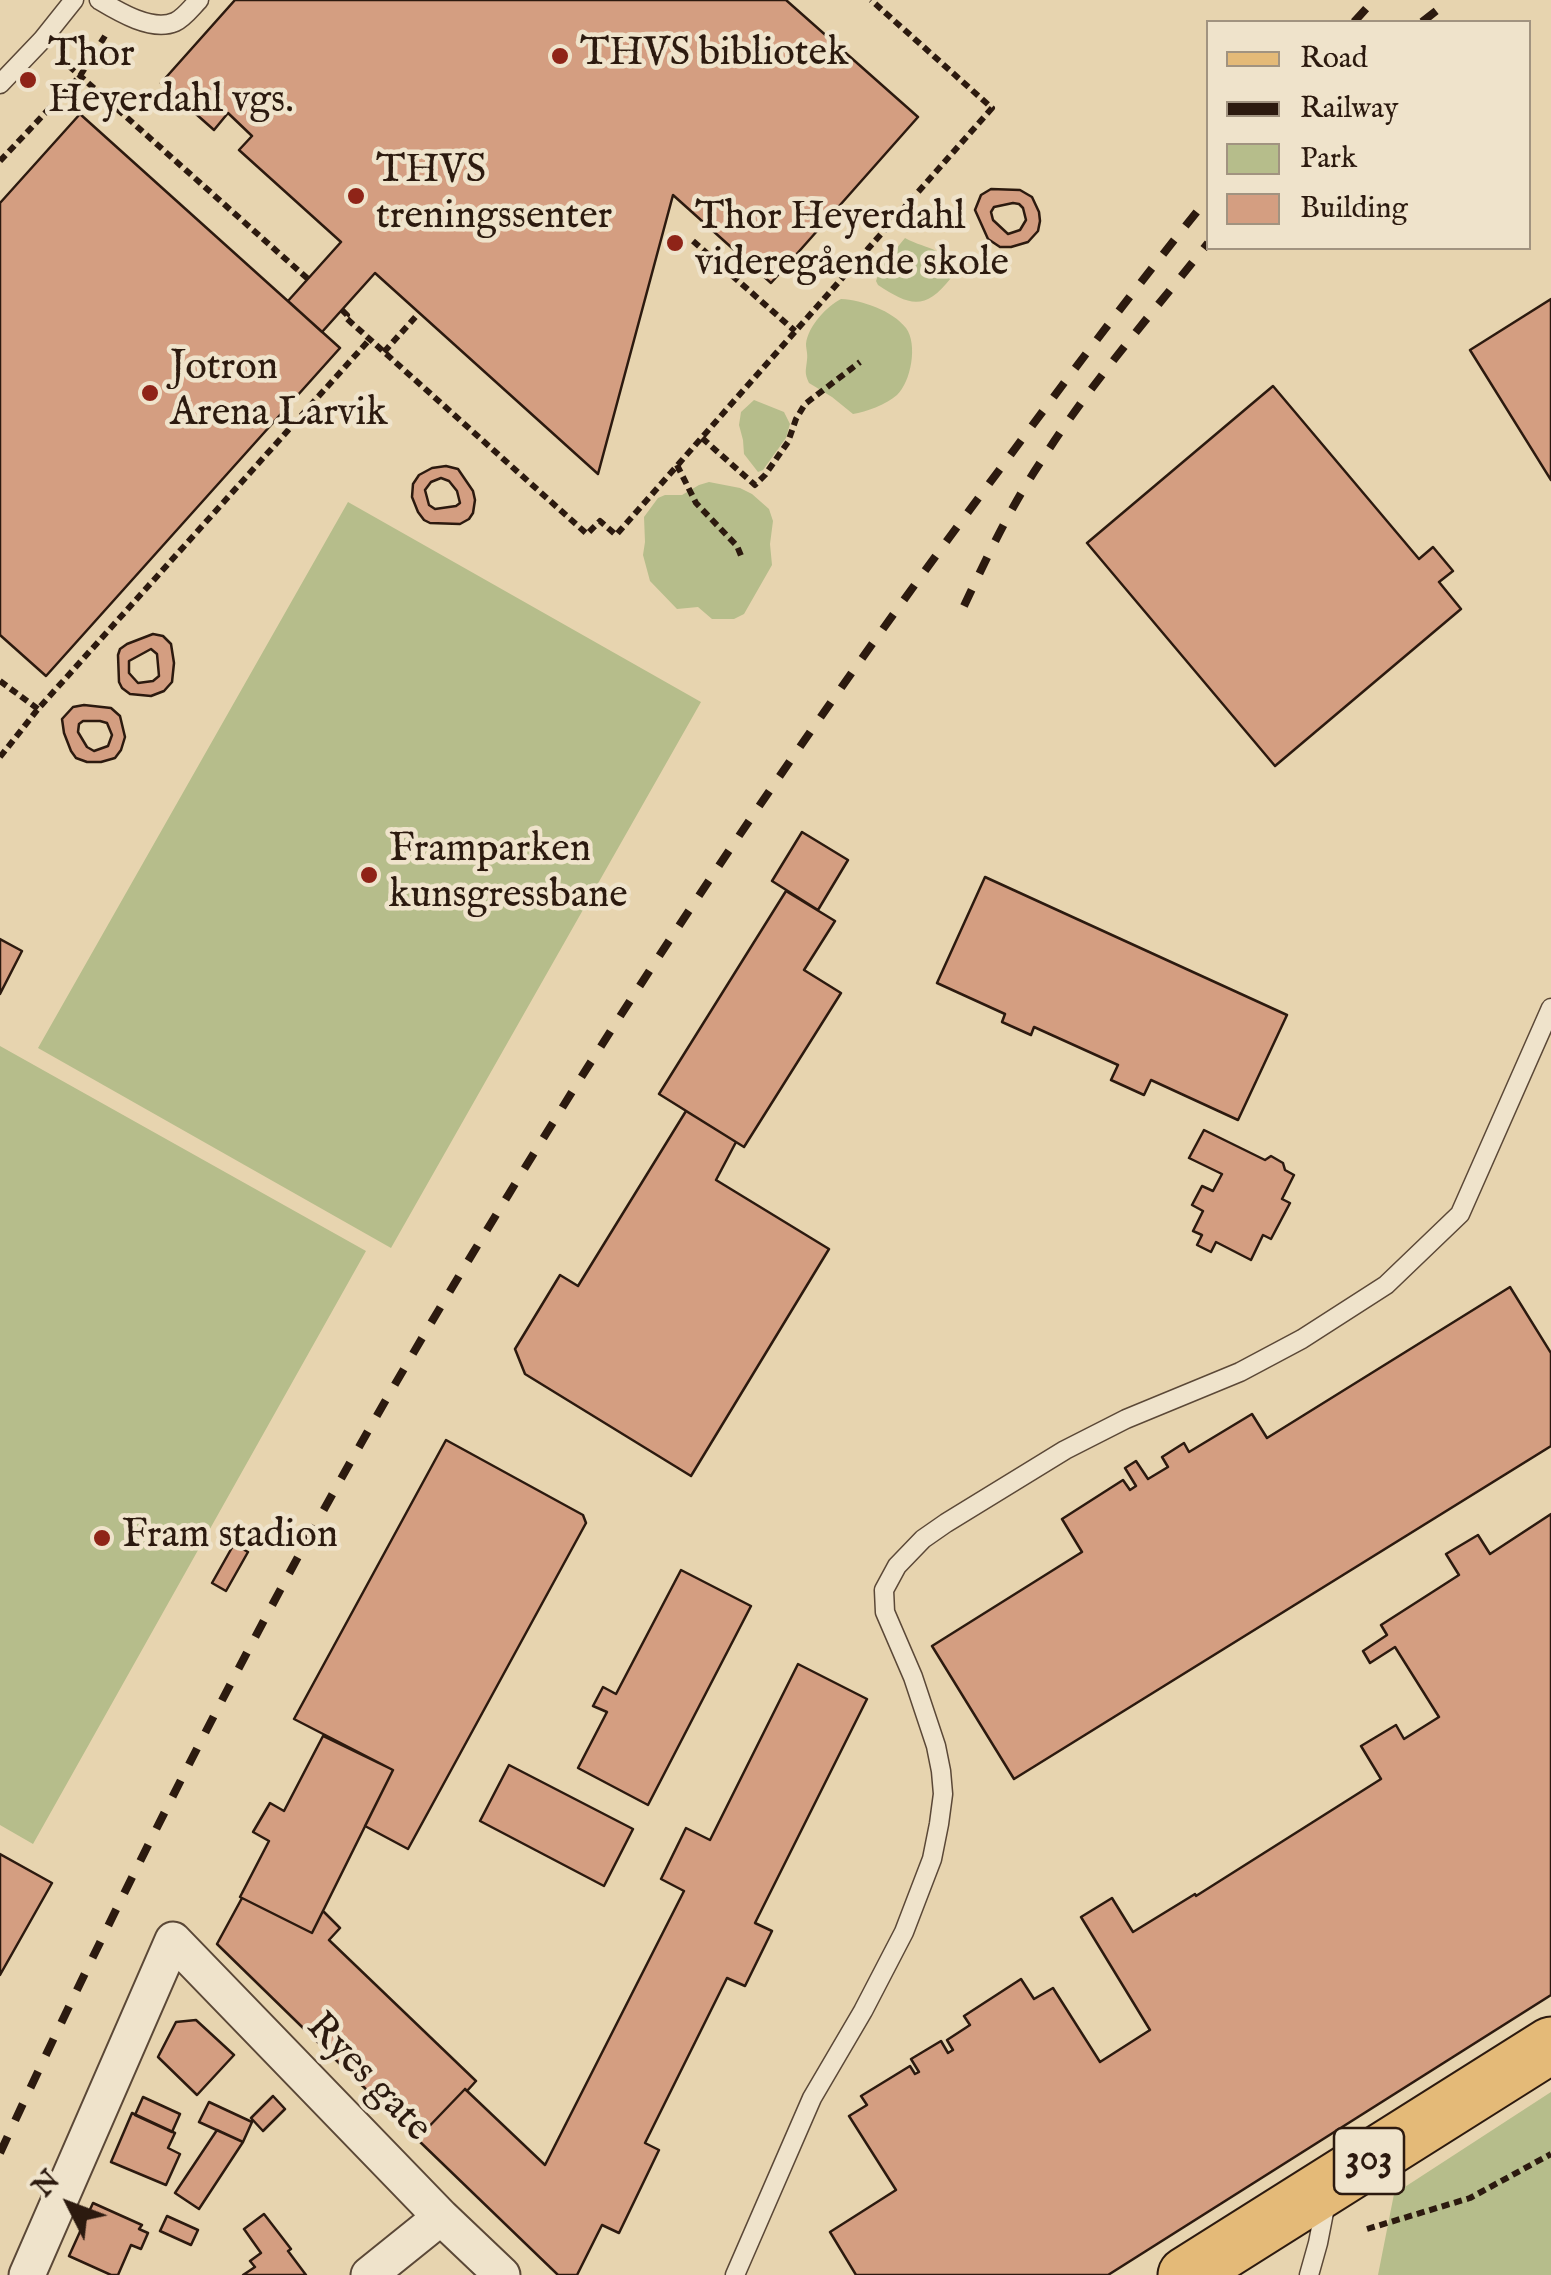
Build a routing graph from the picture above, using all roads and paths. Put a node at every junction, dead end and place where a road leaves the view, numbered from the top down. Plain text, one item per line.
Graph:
1 (74, 0) edge
2 (100, 0) edge
3 (199, 0) edge
4 (870, 0) edge
5 (119, 11) junction
6 (42, 40) junction
7 (80, 76) junction
8 (0, 84) edge
9 (0, 161) edge
10 (693, 241) dead end
11 (308, 280) dead end
12 (342, 310) dead end
13 (419, 313) dead end
14 (795, 331) junction
15 (370, 339) junction
16 (384, 352) junction
17 (860, 362) dead end
18 (702, 438) junction
19 (677, 465) junction
20 (742, 558) dead end
21 (0, 680) edge
22 (38, 709) junction
23 (0, 757) edge
24 (1551, 1008) edge
25 (1551, 2045) edge
26 (1551, 2154) edge
27 (1329, 2187) junction
28 (441, 2217) junction
29 (1367, 2229) dead end
30 (27, 2275) edge
31 (369, 2275) edge
32 (502, 2275) edge
33 (735, 2275) edge
34 (1186, 2275) edge
35 (1309, 2275) edge

1 - 6 lane
2 - 5 lane
3 - 5 lane
4 - 14 path
5 - 7 path
6 - 7 path
6 - 8 lane
7 - 9 path
7 - 11 path
10 - 14 path
12 - 15 path
13 - 16 path
14 - 18 path
15 - 16 path
15 - 22 path
16 - 19 path
17 - 18 path
18 - 19 path
19 - 20 path
21 - 22 path
22 - 23 path
24 - 33 lane
25 - 27 main road, 303
26 - 29 path
27 - 34 main road, 303
27 - 35 lane
28 - 30 street, Ryes gate
28 - 31 street
28 - 32 street, Ryes gate

